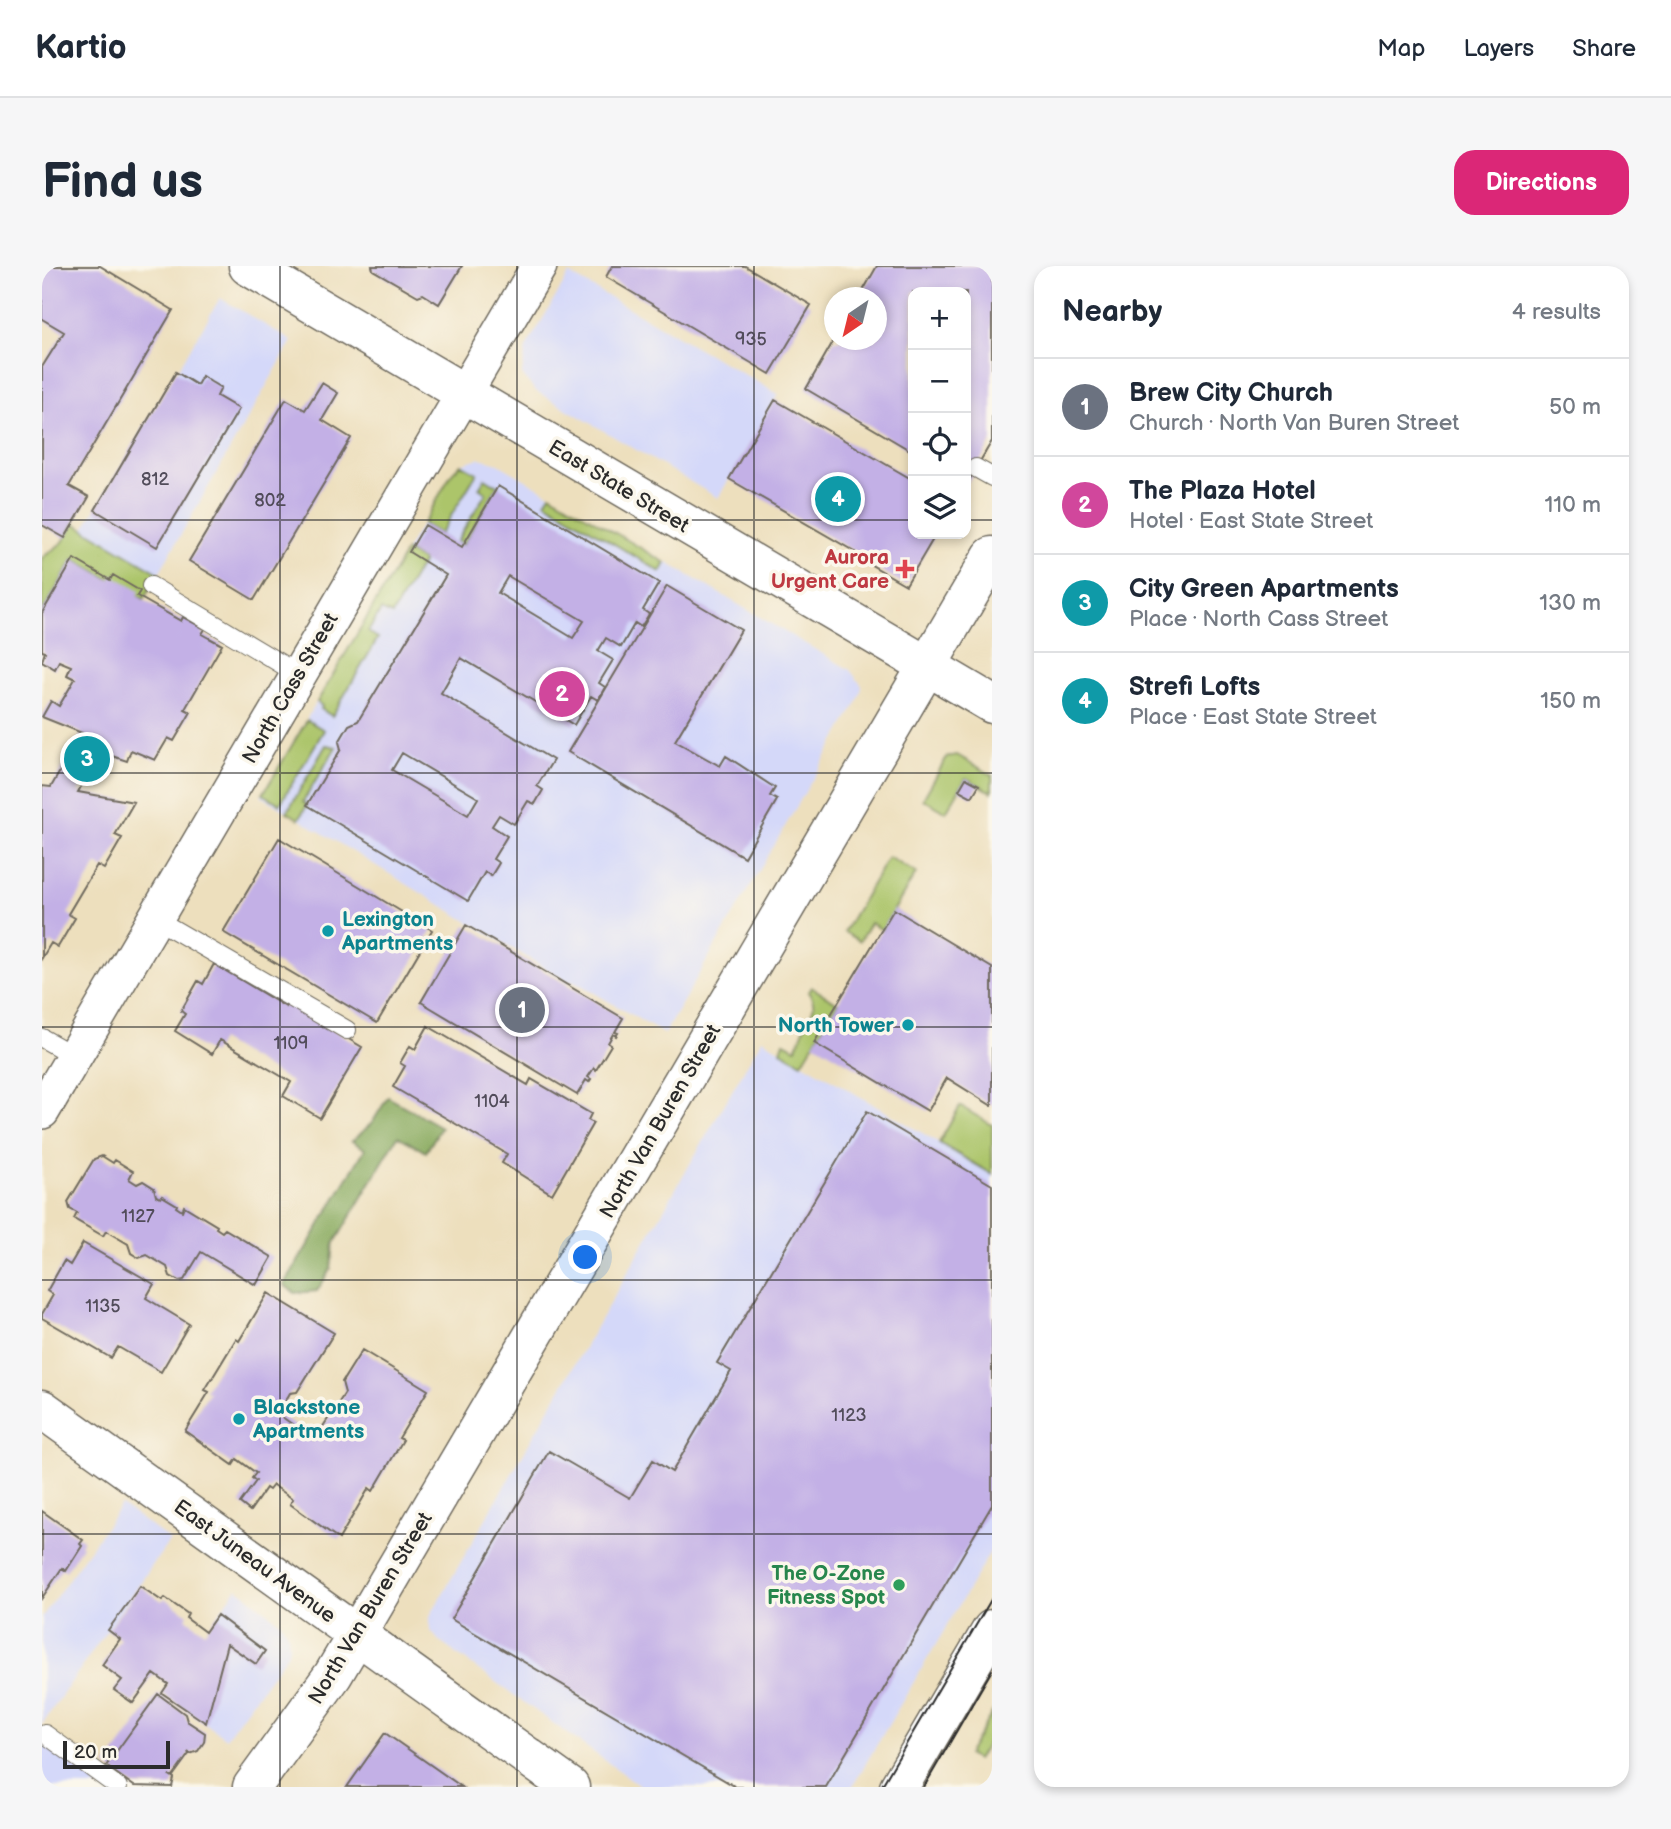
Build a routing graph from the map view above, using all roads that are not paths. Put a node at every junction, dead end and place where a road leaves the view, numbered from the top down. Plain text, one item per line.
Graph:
1 (248, 266) edge
2 (538, 266) edge
3 (464, 394) junction
4 (976, 468) dead end
5 (992, 477) edge
6 (992, 556) edge
7 (151, 586) dead end
8 (927, 667) junction
9 (298, 674) junction
10 (992, 704) edge
11 (154, 918) junction
12 (347, 1030) dead end
13 (42, 1038) edge
14 (74, 1056) junction
15 (42, 1111) edge
16 (42, 1409) edge
17 (992, 1629) edge
18 (357, 1635) junction
19 (45, 1734) dead end
20 (118, 1787) edge
21 (252, 1787) edge
22 (570, 1787) edge
23 (899, 1787) edge

1 - 3 main road, East State Street
2 - 3 street, North Cass Street
3 - 8 main road, East State Street
3 - 9 street, North Cass Street
4 - 5 lane
6 - 8 main road, North Van Buren Street
7 - 9 lane
8 - 10 main road, East State Street
8 - 18 main road, North Van Buren Street
9 - 11 street, North Cass Street
11 - 12 lane
11 - 14 street, North Cass Street
13 - 14 lane
14 - 15 street, North Cass Street
16 - 18 main road, East Juneau Avenue
17 - 23 main road
18 - 21 main road, North Van Buren Street
18 - 22 main road, East Juneau Avenue
19 - 20 lane

